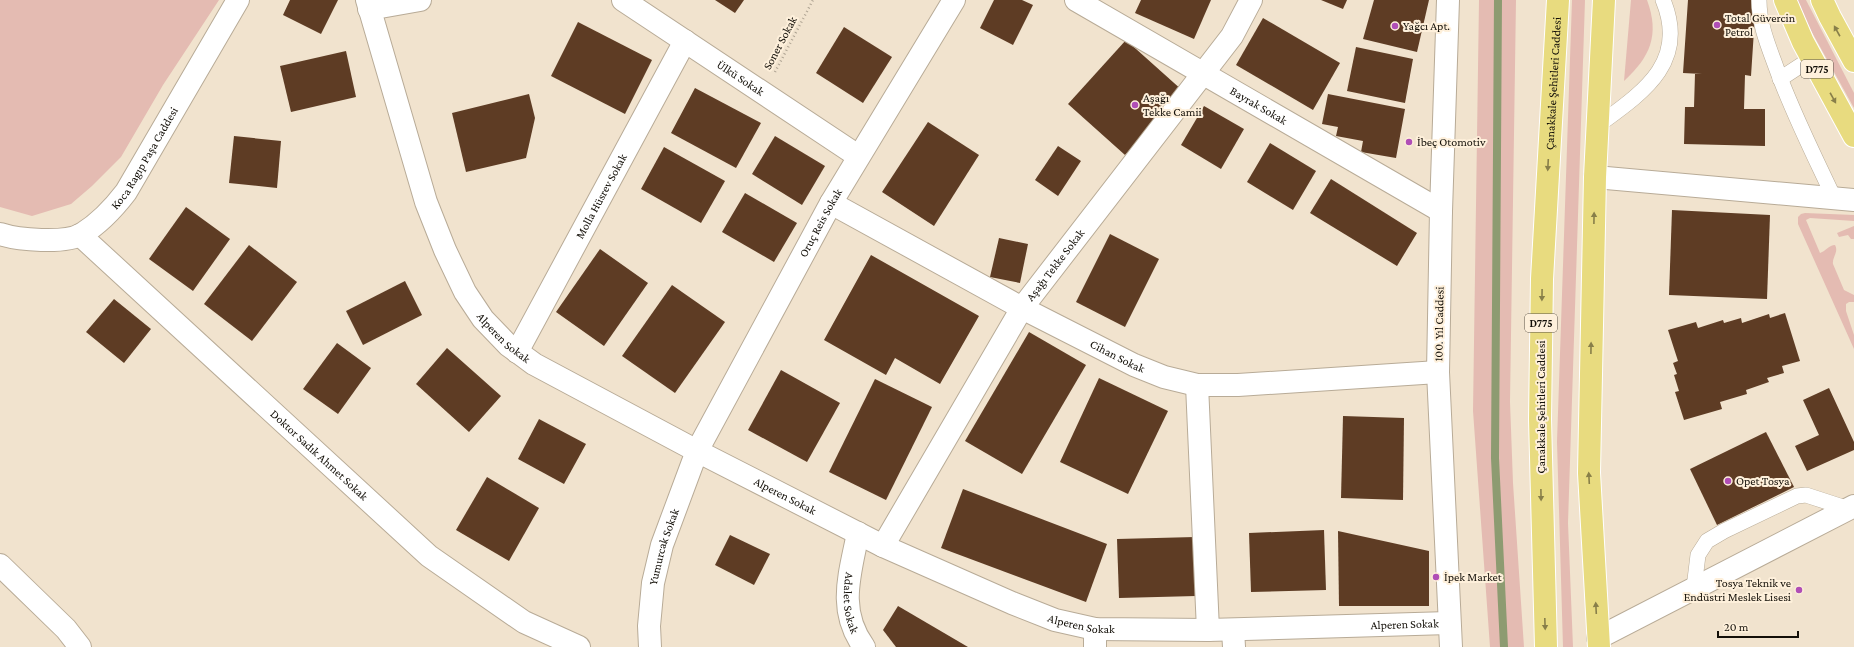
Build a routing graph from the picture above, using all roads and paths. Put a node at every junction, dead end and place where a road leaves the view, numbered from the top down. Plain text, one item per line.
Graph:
1 (238, 0) edge
2 (420, 0) edge
3 (623, 0) edge
4 (813, 0) edge
5 (954, 0) edge
6 (1076, 0) edge
7 (1251, 0) edge
8 (1448, 0) edge
9 (1558, 0) edge
10 (1604, 0) edge
11 (1663, 0) edge
12 (1759, 0) edge
13 (1785, 0) edge
14 (1822, 0) edge
15 (368, 5) edge
16 (685, 41) junction
17 (1812, 58) junction
18 (1854, 61) edge
19 (1202, 72) junction
20 (1780, 79) junction
21 (763, 94) junction
22 (1597, 126) junction
23 (1854, 136) edge
24 (858, 156) junction
25 (1595, 177) junction
26 (1844, 199) edge
27 (831, 202) junction
28 (1441, 211) junction
29 (0, 234) edge
30 (80, 235) junction
31 (1022, 308) junction
32 (517, 352) junction
33 (1438, 372) junction
34 (1197, 385) junction
35 (697, 451) junction
36 (1851, 507) edge
37 (858, 533) junction
38 (883, 546) junction
39 (0, 565) edge
40 (1694, 588) junction
41 (1449, 623) junction
42 (1208, 630) junction
43 (1095, 638) edge
44 (1234, 638) edge
45 (1598, 642) edge
46 (80, 647) edge
47 (579, 647) edge
48 (650, 647) edge
49 (864, 647) edge
50 (1451, 647) edge
51 (1546, 647) edge

1 - 30 street, Koca Ragıp Paşa Caddesi
2 - 15 street
3 - 16 street, Ülkü Sokak
4 - 21 path, Soner Sokak
5 - 24 street, Oruç Reis Sokak
6 - 19 street, Bayrak Sokak
7 - 19 street, Aşağı Tekke Sokak
8 - 28 street, 100. Yıl Caddesi
9 -> 51 main road, Çanakkale Şehitleri Caddesi / D775
10 - 22 main road
11 - 22 lane
12 - 20 lane
13 - 17 main road, D775
18 -> 14 main road, D775
15 - 32 street, Alperen Sokak
16 - 21 street, Ülkü Sokak
16 - 32 street, Molla Hüsrev Sokak
17 - 20 lane
17 -> 23 main road, D775
19 - 28 street, Bayrak Sokak
19 - 31 street, Aşağı Tekke Sokak
20 - 26 lane
21 - 24 street, Ülkü Sokak
22 - 25 main road
24 - 27 street, Oruç Reis Sokak
25 - 26 street
45 -> 25 main road
27 - 31 street, Cihan Sokak
27 - 35 street, Oruç Reis Sokak
28 - 33 street, 100. Yıl Caddesi
29 - 30 street, Koca Ragıp Paşa Caddesi
30 - 47 street, Doktor Sadık Ahmet Sokak
31 - 34 street, Cihan Sokak
31 - 38 street, Aşağı Tekke Sokak
32 - 35 street, Alperen Sokak
33 - 34 street, Cihan Sokak
33 - 41 street, 100. Yıl Caddesi
34 - 42 street
35 - 37 street, Alperen Sokak
35 - 48 street, Yumurcak Sokak
36 - 40 street
36 - 40 lane
37 - 38 street, Alperen Sokak
37 - 49 street, Adalet Sokak
38 - 43 street, Alperen Sokak
39 - 46 street
40 - 45 street
41 - 44 street, Alperen Sokak
41 - 50 street, 100. Yıl Caddesi
42 - 43 street, Alperen Sokak
42 - 44 street, Alperen Sokak

